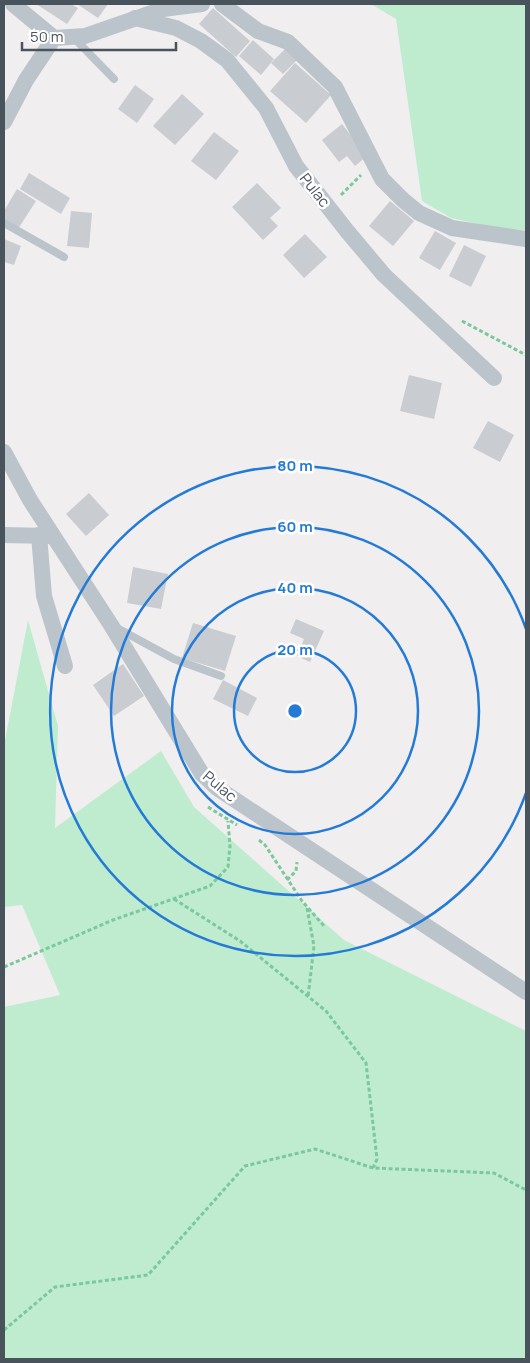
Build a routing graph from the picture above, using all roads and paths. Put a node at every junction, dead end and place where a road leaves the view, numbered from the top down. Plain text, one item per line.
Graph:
1 (13, 4) edge
2 (202, 4) edge
3 (222, 4) edge
4 (135, 18) junction
5 (73, 37) junction
6 (54, 38) junction
7 (114, 79) dead end
8 (4, 122) edge
9 (375, 162) junction
10 (337, 199) dead end
11 (4, 224) edge
12 (526, 239) edge
13 (64, 256) dead end
14 (494, 378) dead end
15 (4, 452) edge
16 (46, 535) junction
17 (4, 536) edge
18 (111, 625) junction
19 (65, 666) dead end
20 (221, 676) dead end
21 (208, 807) dead end
22 (228, 821) junction
23 (244, 828) dead end
24 (258, 839) dead end
25 (297, 862) dead end
26 (287, 880) junction
27 (174, 899) junction
28 (307, 907) junction
29 (324, 926) dead end
30 (4, 967) edge
31 (526, 992) edge
32 (308, 997) junction
33 (373, 1168) junction
34 (526, 1190) edge
35 (4, 1330) edge

1 - 6 street
2 - 4 street
3 - 9 street
4 - 5 street
4 - 14 street, Pulac
5 - 6 street
5 - 7 lane
6 - 8 street
9 - 10 path
9 - 12 street
11 - 13 lane
15 - 16 street, Pulac
16 - 17 street
16 - 18 street, Pulac
16 - 19 street
18 - 20 lane
18 - 31 street, Pulac
21 - 22 path
22 - 23 path
22 - 27 path
24 - 26 path
25 - 26 path
26 - 28 path
27 - 30 path
27 - 32 path
28 - 29 path
28 - 32 path
32 - 33 path
33 - 34 path
33 - 35 path

